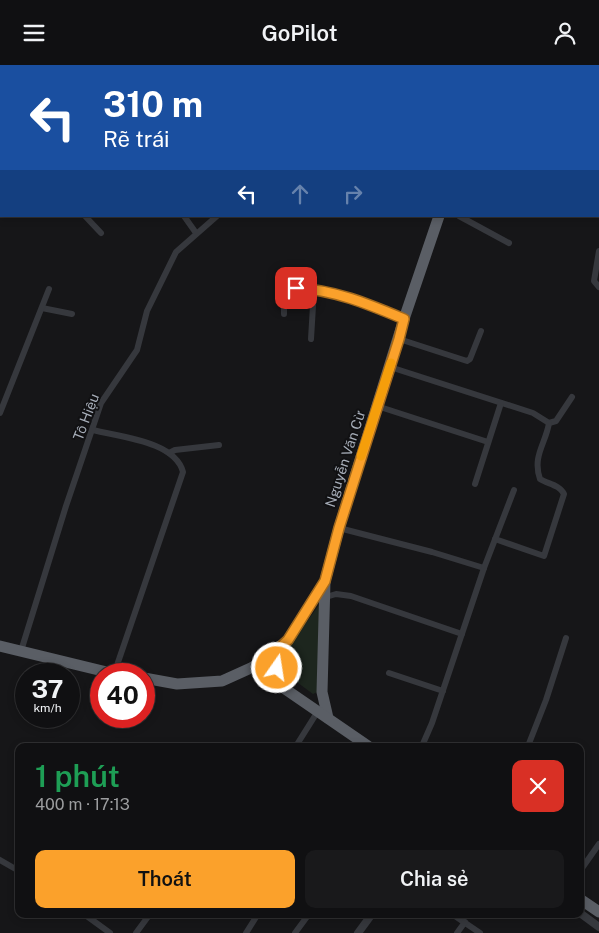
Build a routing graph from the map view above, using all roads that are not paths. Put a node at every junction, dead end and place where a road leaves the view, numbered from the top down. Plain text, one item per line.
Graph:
1 (86, 217) edge
2 (185, 217) edge
3 (216, 217) edge
4 (439, 217) edge
5 (461, 217) edge
6 (101, 233) dead end
7 (196, 233) junction
8 (510, 243) dead end
9 (599, 251) edge
10 (599, 287) edge
11 (49, 289) dead end
12 (314, 289) junction
13 (42, 307) junction
14 (72, 314) dead end
15 (284, 314) dead end
16 (404, 319) junction
17 (481, 331) dead end
18 (311, 339) dead end
19 (399, 339) junction
20 (390, 367) junction
21 (572, 397) dead end
22 (501, 403) junction
23 (377, 406) junction
24 (0, 413) edge
25 (549, 423) junction
26 (93, 430) junction
27 (488, 442) junction
28 (219, 445) dead end
29 (168, 453) junction
30 (475, 484) dead end
31 (514, 490) dead end
32 (339, 528) junction
33 (496, 539) junction
34 (484, 568) junction
35 (325, 581) junction
36 (326, 597) junction
37 (462, 634) junction
38 (566, 638) dead end
39 (0, 646) edge
40 (21, 651) junction
41 (275, 652) junction
42 (118, 663) edge
43 (253, 667) junction
44 (90, 668) edge
45 (389, 673) dead end
46 (155, 681) edge
47 (278, 684) junction
48 (443, 691) junction
49 (318, 711) junction
50 (328, 718) junction
51 (298, 743) edge
52 (364, 743) edge
53 (423, 743) edge
54 (529, 743) edge
55 (599, 844) edge
56 (0, 860) edge
57 (584, 865) edge
58 (15, 869) edge
59 (584, 902) edge
60 (599, 912) edge
61 (584, 916) edge
62 (89, 918) edge
63 (147, 918) edge
64 (255, 918) edge
65 (306, 918) edge
66 (369, 918) edge
67 (458, 918) edge
68 (465, 923) junction
69 (599, 927) edge
70 (110, 933) edge
71 (136, 933) edge
72 (246, 933) edge
73 (295, 933) edge
74 (358, 933) edge
75 (456, 933) edge
76 (480, 933) edge

1 - 6 street
2 - 7 street
3 - 7 street, Tô Hiệu
4 - 16 highway, Nguyễn Văn Cừ
5 - 8 street
7 - 26 street, Tô Hiệu
9 - 10 street
11 - 13 street
12 - 15 street
12 - 16 street
12 - 18 street
13 - 14 street
13 - 24 street
16 - 19 highway, Nguyễn Văn Cừ
17 - 19 street
19 - 20 highway, Nguyễn Văn Cừ
20 - 22 street
20 - 23 highway, Nguyễn Văn Cừ
21 - 25 street
22 - 25 street
22 - 27 street
23 - 27 street
23 - 32 highway, Nguyễn Văn Cừ
25 - 33 street
26 - 29 street
26 - 40 street, Tô Hiệu
27 - 30 street
28 - 29 street
29 - 42 street
31 - 33 street
32 - 34 street
32 - 35 highway, Nguyễn Văn Cừ
33 - 34 street
34 - 37 street
35 - 36 highway
35 - 41 highway, Nguyễn Văn Cừ
36 - 37 street
36 - 50 highway
37 - 48 street
38 - 54 street
39 - 40 highway
40 - 44 highway
41 - 43 highway, Nguyễn Văn Cừ
41 - 47 street
43 - 46 highway, Nguyễn Văn Cừ
43 - 47 highway
45 - 48 street
47 - 49 highway
48 - 53 street
49 - 50 highway
49 - 51 street
50 - 52 highway
55 - 57 street
56 - 58 street
59 - 60 highway
61 - 69 street
62 - 70 street
63 - 71 street
64 - 72 street
65 - 73 street
66 - 74 street
67 - 68 street
68 - 75 street
68 - 76 street

